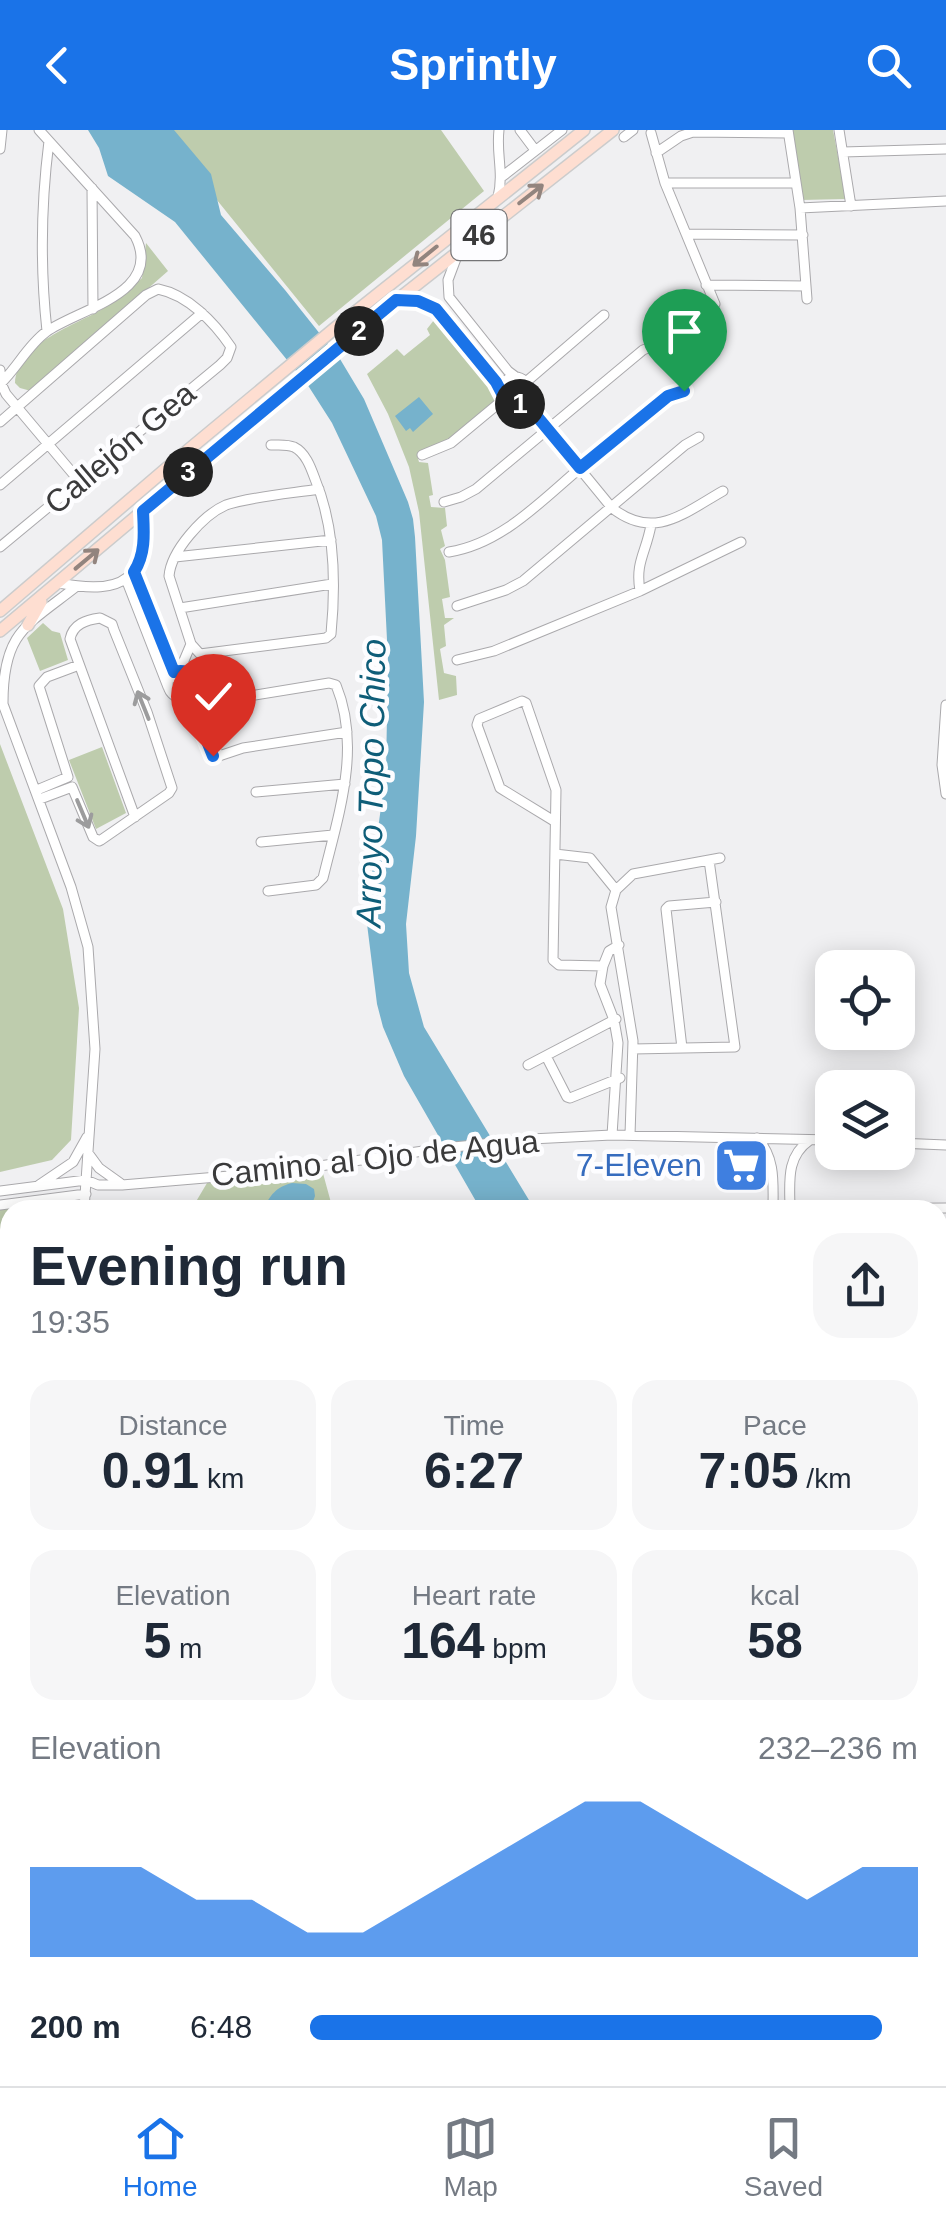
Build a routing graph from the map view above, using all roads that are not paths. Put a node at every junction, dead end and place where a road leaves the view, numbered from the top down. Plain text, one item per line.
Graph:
1 (2, 130) edge
2 (39, 130) edge
3 (498, 130) edge
4 (520, 130) edge
5 (562, 130) edge
6 (584, 130) edge
7 (612, 130) edge
8 (633, 130) edge
9 (839, 130) edge
10 (788, 131) edge
11 (651, 134) dead end
12 (624, 138) dead end
13 (49, 141) junction
14 (0, 149) edge
15 (946, 149) edge
16 (535, 150) junction
17 (842, 152) junction
18 (656, 153) junction
19 (502, 176) junction
20 (796, 183) junction
21 (666, 184) junction
22 (92, 188) junction
23 (498, 197) junction
24 (946, 201) edge
25 (852, 206) junction
26 (800, 208) junction
27 (686, 234) junction
28 (803, 235) junction
29 (460, 250) junction
30 (706, 285) junction
31 (806, 286) junction
32 (449, 297) junction
33 (807, 299) dead end
34 (396, 300) junction
35 (714, 304) dead end
36 (93, 309) junction
37 (436, 309) junction
38 (202, 313) junction
39 (604, 315) dead end
40 (47, 331) junction
41 (476, 331) junction
42 (463, 342) junction
43 (662, 342) dead end
44 (0, 370) edge
45 (521, 380) junction
46 (1, 383) edge
47 (684, 391) dead end
48 (3, 395) edge
49 (502, 395) junction
50 (525, 402) junction
51 (17, 407) junction
52 (0, 422) edge
53 (548, 429) junction
54 (699, 437) dead end
55 (49, 445) junction
56 (271, 445) dead end
57 (422, 455) dead end
58 (580, 468) junction
59 (80, 482) junction
60 (0, 485) edge
61 (319, 489) junction
62 (723, 491) dead end
63 (444, 502) dead end
64 (612, 508) junction
65 (143, 511) junction
66 (651, 525) junction
67 (331, 540) junction
68 (742, 542) dead end
69 (2, 546) edge
70 (449, 552) dead end
71 (175, 556) junction
72 (130, 575) junction
73 (58, 583) junction
74 (332, 584) junction
75 (77, 586) junction
76 (640, 591) junction
77 (46, 594) junction
78 (457, 606) dead end
79 (180, 608) junction
80 (3, 613) edge
81 (28, 625) junction
82 (150, 626) junction
83 (0, 631) edge
84 (0, 641) edge
85 (191, 644) junction
86 (200, 654) junction
87 (457, 660) dead end
88 (79, 664) junction
89 (177, 671) junction
90 (192, 674) junction
91 (168, 687) junction
92 (192, 692) junction
93 (2, 700) edge
94 (946, 706) edge
95 (202, 710) junction
96 (347, 732) junction
97 (345, 784) junction
98 (256, 792) dead end
99 (946, 794) edge
100 (38, 795) junction
101 (135, 817) junction
102 (554, 820) junction
103 (333, 836) junction
104 (261, 842) dead end
105 (555, 854) junction
106 (616, 890) junction
107 (268, 892) dead end
108 (716, 902) junction
109 (619, 945) junction
110 (603, 966) junction
111 (628, 1015) junction
112 (614, 1020) junction
113 (682, 1048) junction
114 (633, 1049) junction
115 (546, 1056) junction
116 (528, 1065) dead end
117 (616, 1078) junction
118 (632, 1078) junction
119 (90, 1130) junction
120 (612, 1134) junction
121 (630, 1135) junction
122 (757, 1138) junction
123 (812, 1139) junction
124 (815, 1139) edge
125 (915, 1143) edge
126 (946, 1144) edge
127 (88, 1153) junction
128 (773, 1175) junction
129 (790, 1176) junction
130 (86, 1180) junction
131 (122, 1184) junction
132 (98, 1186) junction
133 (34, 1187) junction
134 (0, 1192) edge
135 (85, 1195) junction
136 (43, 1200) edge
137 (85, 1200) edge
138 (774, 1200) edge
139 (790, 1200) edge

1 - 14 street
2 - 13 street
3 - 19 street
4 - 16 street
5 - 16 street
6 - 23 main road, 46
29 -> 7 main road, 46
8 - 12 street
9 - 17 street
10 - 18 street
10 - 20 street
11 - 18 street
13 - 22 street
13 - 40 street
15 - 17 street
16 - 19 street
17 - 25 street
18 - 21 street
19 - 23 street
20 - 21 street
20 - 26 street
21 - 27 street
22 - 36 street
22 - 36 street
23 -> 80 main road, 46
24 - 25 street
25 - 26 street
26 - 28 street
27 - 28 street
27 - 30 street
28 - 31 street
29 - 32 street
29 - 34 main road, 46
30 - 31 street
30 - 35 street
31 - 33 street
32 - 37 street
32 - 41 street
34 - 37 street
34 - 65 main road, 46
36 - 40 street
37 - 42 street
38 - 51 street
38 - 55 street
38 - 59 street, Callejón Gea
39 - 45 street
40 - 46 street
41 - 42 street
41 - 45 street
42 - 49 street
43 - 53 street
44 - 46 street
45 - 49 street
45 - 50 street
46 - 48 street
47 - 58 street
48 - 51 street
49 - 50 street
49 - 57 street
50 - 53 street
51 - 52 street
51 - 55 street
53 - 58 street
53 - 63 street
54 - 64 street
55 - 59 street
55 - 60 street
56 - 61 street
58 - 64 street
58 - 70 street
59 - 69 street, Callejón Gea
61 - 67 street
61 - 71 street
62 - 66 street
64 - 66 street
64 - 78 street
65 - 72 street
73 -> 65 main road, 46
66 - 76 street
67 - 71 street
67 - 74 street
68 - 76 street
71 - 79 street
72 - 75 street
72 - 82 street
73 - 75 street
73 - 77 main road, 46
74 - 79 street
74 - 86 street
75 - 81 street
76 - 87 street
77 - 80 main road, 46
77 - 81 main road
79 - 85 street
80 - 83 main road, 46
80 - 84 main road
81 - 93 street
82 - 89 street
82 - 91 street
85 - 86 street
85 - 89 street
86 - 90 street
88 - 100 street
88 - 101 street
101 -> 88 street
89 - 90 street
89 - 91 street
90 - 92 street
91 - 92 street
92 - 95 street
93 - 100 street
94 - 99 street
95 - 96 street
95 - 96 street
96 - 97 street
97 - 98 street
97 - 103 street
100 -> 101 street
100 - 119 street
102 - 102 street
102 - 105 street
103 - 104 street
103 - 107 street
105 - 106 street
105 - 110 street
106 - 108 street
106 - 109 street
108 - 113 street
108 - 113 street
109 - 110 street
109 - 111 street
110 - 112 street
111 - 112 street
111 - 114 street
112 - 115 street
112 - 117 street
113 - 114 street
114 - 118 street
115 - 116 street
115 - 117 street
117 - 118 street
117 - 120 street
118 - 121 street
119 - 127 street
119 - 133 street
120 - 121 street, Camino al Ojo de Agua
120 - 131 street, Camino al Ojo de Agua
121 - 122 street, Camino al Ojo de Agua
122 - 123 street, Camino al Ojo de Agua
122 - 128 street
123 - 124 street, Camino al Ojo de Agua
123 - 129 street
125 - 126 street
127 - 130 street
127 - 131 street
128 - 129 street
128 - 138 street
129 - 139 street
130 - 132 street
130 - 133 street
130 - 135 street
131 - 132 street, Camino al Ojo de Agua
132 - 135 street, Camino al Ojo de Agua
133 - 134 street
135 - 136 street
135 - 137 street

